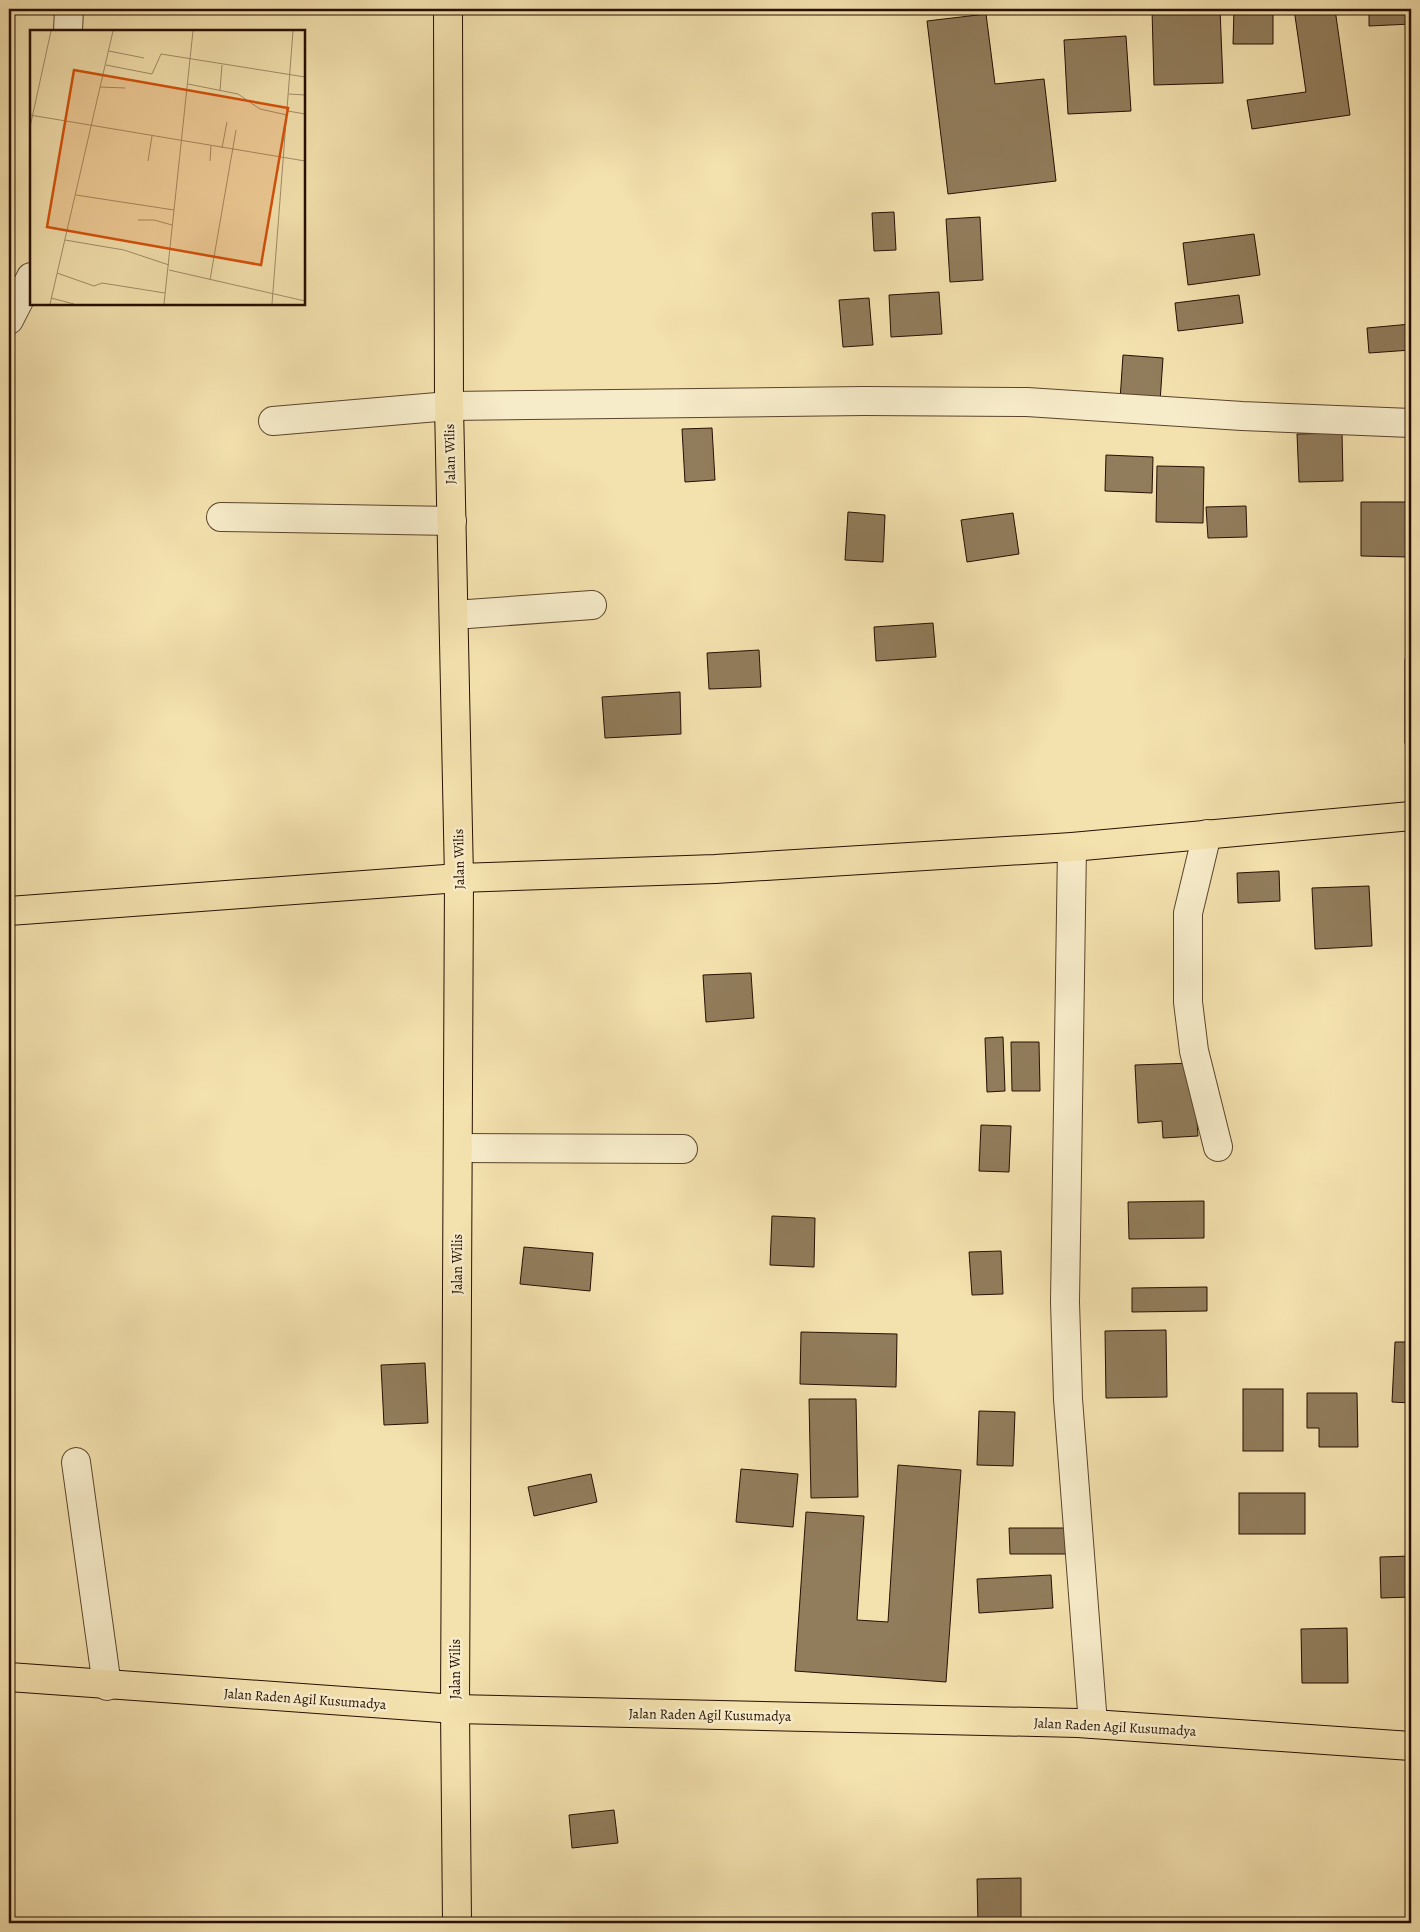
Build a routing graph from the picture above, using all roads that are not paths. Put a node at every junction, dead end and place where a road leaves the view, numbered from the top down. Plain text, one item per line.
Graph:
1 (69, 9) edge
2 (448, 9) edge
3 (68, 30) edge
4 (30, 279) edge
5 (9, 320) edge
6 (449, 406) junction
7 (273, 422) dead end
8 (1411, 423) edge
9 (221, 517) dead end
10 (452, 521) junction
11 (592, 605) dead end
12 (454, 615) junction
13 (1411, 816) edge
14 (1207, 834) junction
15 (1072, 847) junction
16 (459, 878) junction
17 (9, 911) edge
18 (1218, 1147) dead end
19 (458, 1148) junction
20 (683, 1149) dead end
21 (76, 1462) dead end
22 (9, 1677) edge
23 (107, 1686) junction
24 (455, 1709) junction
25 (1094, 1724) junction
26 (1411, 1746) edge
27 (457, 1923) edge

1 - 3 street
2 - 6 main road, Jalan Wilis
4 - 5 street
6 - 7 street
6 - 8 street
6 - 10 main road, Jalan Wilis
9 - 10 street
10 - 12 main road, Jalan Wilis
11 - 12 street
12 - 16 main road, Jalan Wilis
13 - 14 main road
14 - 15 main road
14 - 18 street
15 - 16 main road
15 - 25 street
16 - 17 main road
16 - 19 main road, Jalan Wilis
19 - 20 street
19 - 24 main road, Jalan Wilis
21 - 23 street
22 - 23 main road, Jalan Raden Agil Kusumadya
23 - 24 main road, Jalan Raden Agil Kusumadya
24 - 25 main road, Jalan Raden Agil Kusumadya
24 - 27 main road, Jalan Wilis
25 - 26 main road, Jalan Raden Agil Kusumadya

